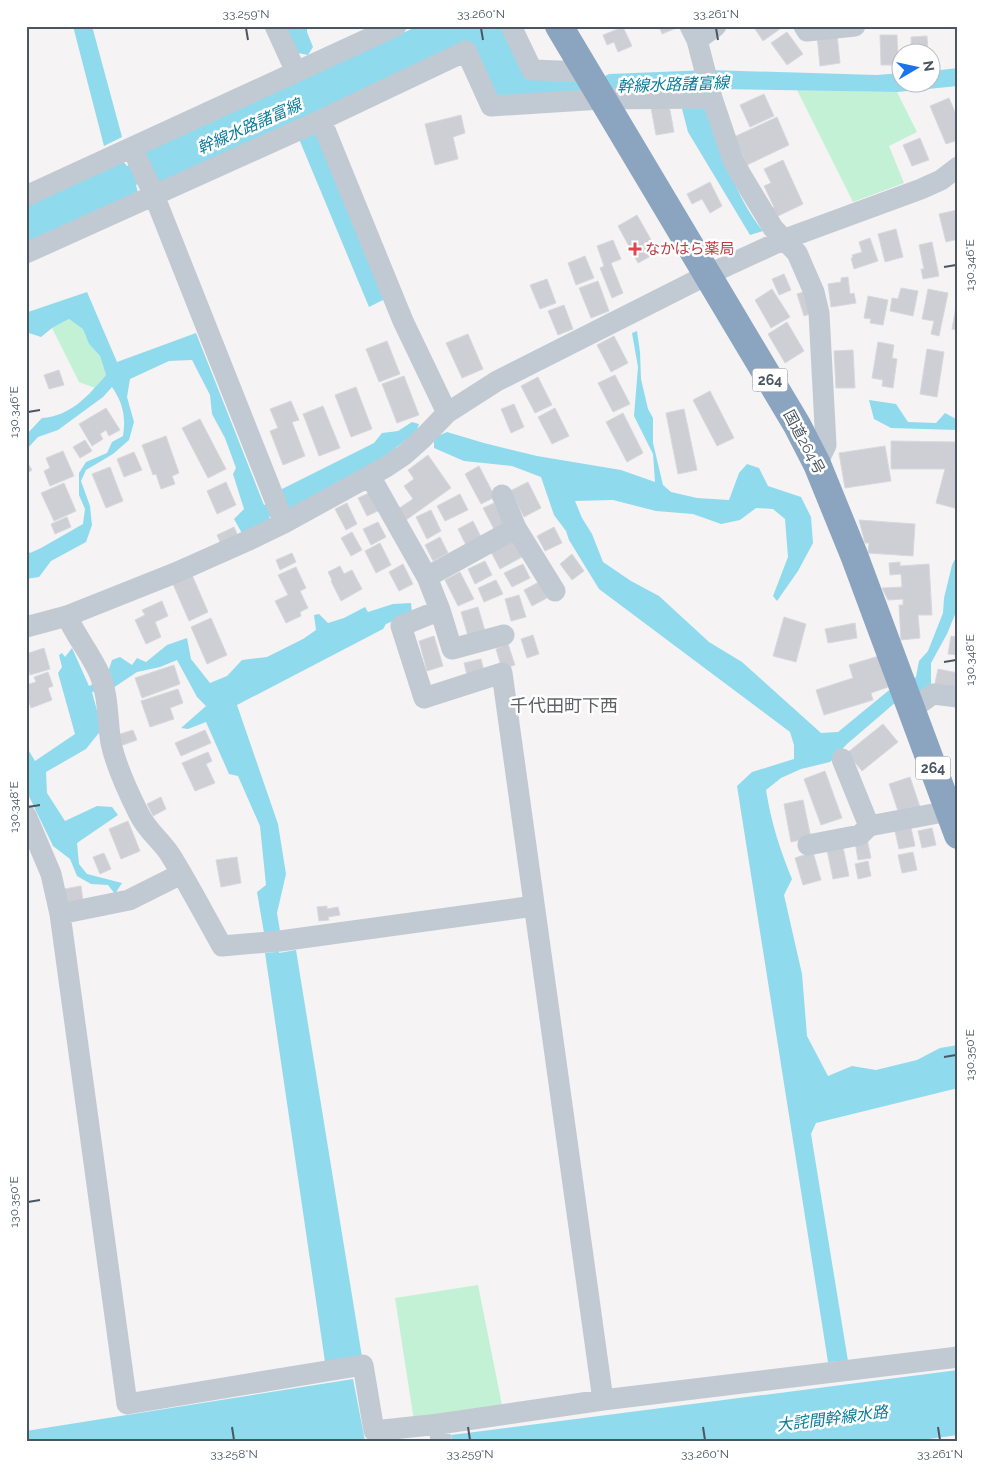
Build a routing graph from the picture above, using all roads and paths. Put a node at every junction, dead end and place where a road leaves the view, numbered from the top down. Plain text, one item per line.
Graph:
1 (275, 26) edge
2 (396, 26) edge
3 (511, 26) edge
4 (559, 26) edge
5 (716, 26) edge
6 (804, 26) edge
7 (855, 26) edge
8 (694, 33) edge
9 (296, 72) junction
10 (586, 72) junction
11 (712, 98) junction
12 (602, 99) junction
13 (321, 120) junction
14 (134, 153) junction
15 (958, 167) edge
16 (151, 189) junction
17 (26, 196) edge
18 (784, 239) junction
19 (26, 253) edge
20 (708, 275) junction
21 (447, 413) junction
22 (817, 464) junction
23 (370, 476) junction
24 (502, 495) dead end
25 (278, 510) junction
26 (516, 528) junction
27 (427, 577) junction
28 (555, 591) dead end
29 (440, 610) junction
30 (66, 616) junction
31 (26, 627) edge
32 (504, 635) dead end
33 (907, 697) junction
34 (958, 697) edge
35 (842, 759) dead end
36 (26, 815) edge
37 (953, 823) edge
38 (869, 826) junction
39 (808, 845) dead end
40 (181, 874) junction
41 (534, 906) junction
42 (60, 914) junction
43 (958, 1357) edge
44 (603, 1400) junction
45 (440, 1432) edge

1 - 9 street
2 - 9 street
3 - 10 street
4 - 10 highway, 国道264号 / 264
5 - 8 street
6 - 7 street
8 - 11 street
9 - 14 street
10 - 12 highway, 国道264号 / 264
11 - 12 street
11 - 18 street
12 - 13 street
12 - 20 highway, 国道264号 / 264
13 - 16 street
13 - 21 street
14 - 16 street
14 - 17 street
15 - 18 street
16 - 19 street
16 - 25 street
18 - 20 street
18 - 22 street
20 - 21 street
20 - 22 highway, 国道264号 / 264
21 - 23 street
22 - 33 highway, 国道264号 / 264
23 - 25 street
23 - 27 street
24 - 26 street
25 - 30 street
26 - 27 street
26 - 28 street
27 - 29 street
29 - 32 street
29 - 41 street
30 - 31 street
30 - 40 street
33 - 34 street
33 - 37 highway, 国道264号 / 264
35 - 38 street
36 - 42 street
37 - 38 street
38 - 39 street
40 - 41 street
40 - 42 street
41 - 44 street
42 - 45 street
43 - 44 street
44 - 45 street

